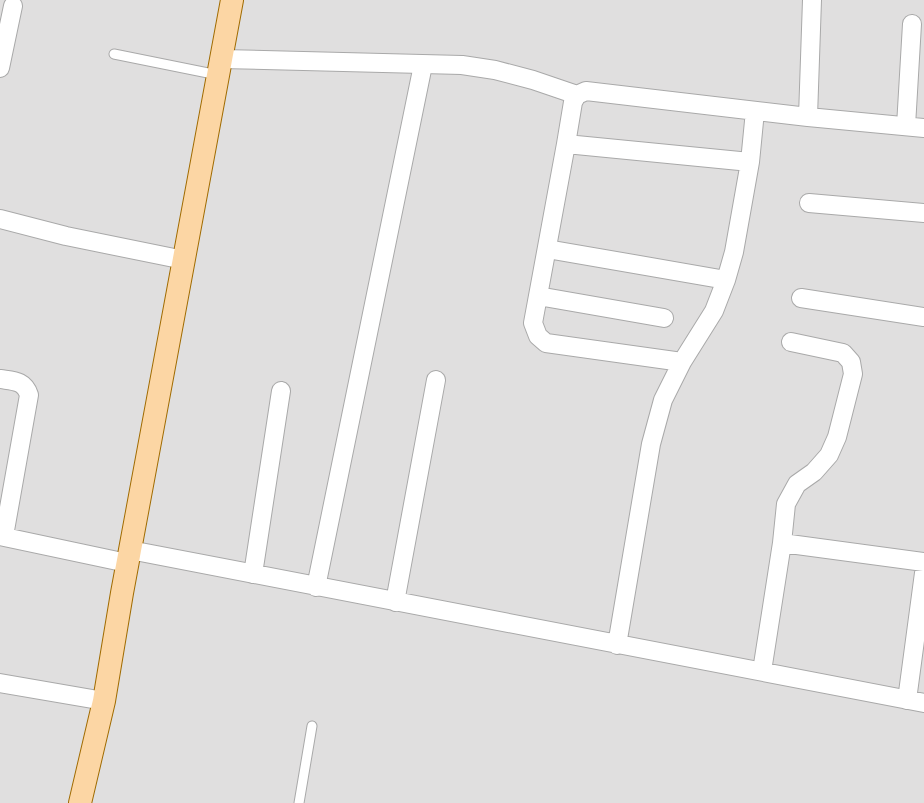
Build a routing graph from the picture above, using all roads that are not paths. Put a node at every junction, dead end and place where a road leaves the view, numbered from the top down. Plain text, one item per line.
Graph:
1 (232, 0) edge
2 (812, 0) edge
3 (13, 6) dead end
4 (912, 24) dead end
5 (114, 54) dead end
6 (423, 65) junction
7 (219, 67) junction
8 (0, 68) edge
9 (577, 95) junction
10 (755, 112) junction
11 (808, 117) junction
12 (906, 126) junction
13 (924, 128) edge
14 (566, 144) junction
15 (750, 162) junction
16 (809, 203) dead end
17 (924, 213) edge
18 (0, 219) edge
19 (547, 250) junction
20 (184, 260) junction
21 (726, 280) junction
22 (538, 296) junction
23 (801, 298) dead end
24 (924, 317) edge
25 (664, 318) dead end
26 (791, 342) dead end
27 (682, 362) junction
28 (0, 379) edge
29 (436, 380) dead end
30 (281, 391) dead end
31 (2, 536) edge
32 (782, 543) junction
33 (129, 556) junction
34 (924, 562) edge
35 (924, 573) edge
36 (253, 574) junction
37 (316, 587) junction
38 (395, 602) junction
39 (617, 645) junction
40 (762, 671) junction
41 (0, 683) edge
42 (104, 701) junction
43 (916, 701) edge
44 (312, 726) dead end
45 (80, 803) edge
46 (299, 803) edge

1 - 7 main road
2 - 11 street
3 - 8 street
4 - 12 street
5 - 7 lane
6 - 7 street
6 - 9 street
6 - 37 street
7 - 20 main road
9 - 10 street
9 - 14 street
10 - 11 street
10 - 15 street
11 - 12 street
12 - 13 street
14 - 15 street
14 - 19 street
15 - 21 street
16 - 17 street
18 - 20 street
19 - 21 street
19 - 22 street
20 - 33 main road
21 - 27 street
22 - 25 street
22 - 27 street
23 - 24 street
26 - 32 street
27 - 39 street
28 - 31 street
29 - 38 street
30 - 36 street
31 - 33 street
32 - 34 street
32 - 40 street
33 - 36 street
33 - 42 main road
35 - 43 street
36 - 37 street
37 - 38 street
38 - 39 street
39 - 40 street
40 - 43 street
41 - 42 street
42 - 45 main road
44 - 46 lane

